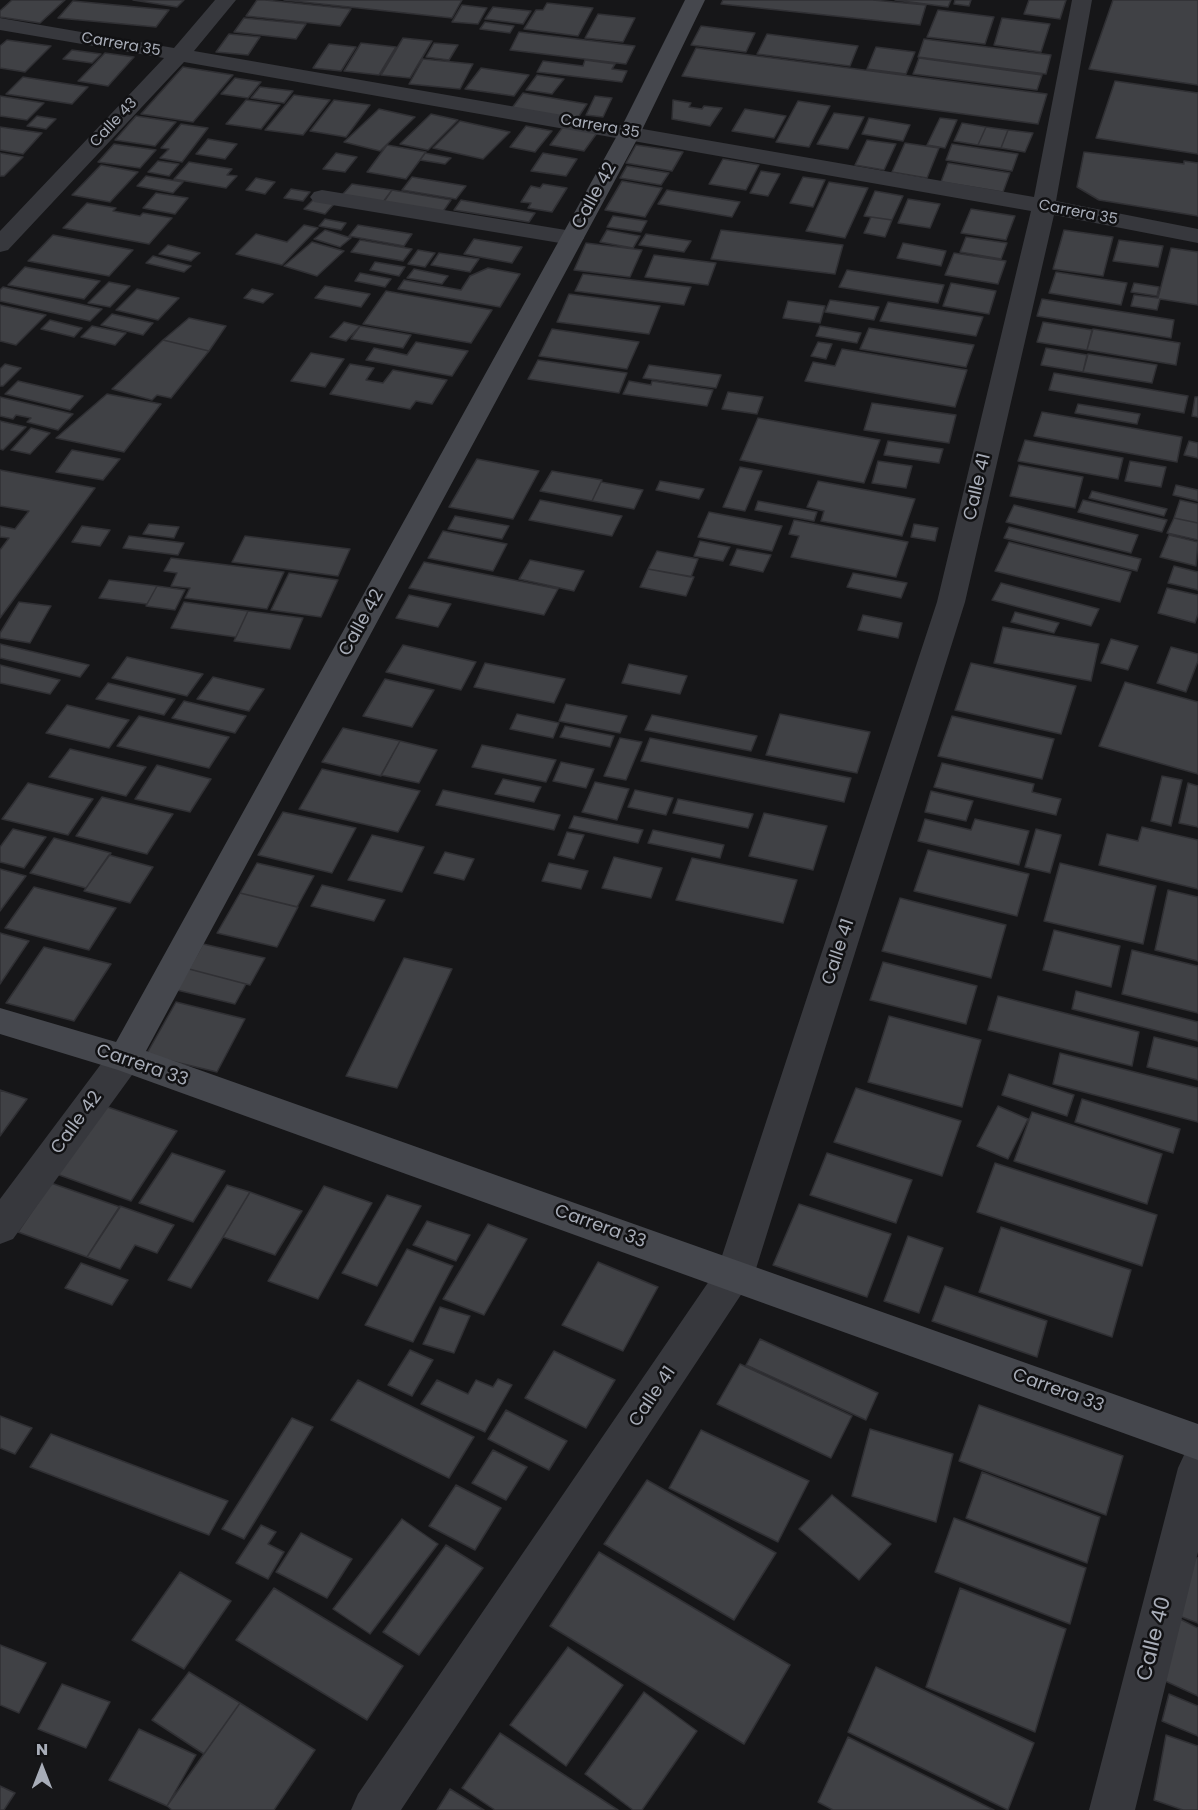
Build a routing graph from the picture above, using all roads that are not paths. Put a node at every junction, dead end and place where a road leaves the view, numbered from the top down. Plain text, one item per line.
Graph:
1 (226, 0) edge
2 (696, 0) edge
3 (1082, 0) edge
4 (0, 24) edge
5 (179, 55) junction
6 (630, 132) junction
7 (322, 197) dead end
8 (1044, 206) junction
9 (1198, 237) edge
10 (572, 238) junction
11 (0, 245) edge
12 (0, 1021) edge
13 (125, 1058) junction
14 (0, 1228) edge
15 (735, 1275) junction
16 (1198, 1442) edge
17 (1198, 1468) edge
18 (374, 1810) edge
19 (1112, 1810) edge

1 - 5 street, Calle 43
2 - 6 street, Calle 42
3 - 8 street, Calle 41
4 - 5 street, Carrera 35
5 - 6 street, Carrera 35
5 - 11 street, Calle 43
6 - 8 street, Carrera 35
6 - 10 street, Calle 42
7 - 10 street
8 - 9 street, Carrera 35
8 - 15 street, Calle 41
10 - 13 street, Calle 42
12 - 13 street, Carrera 33
13 - 14 street, Calle 42
13 - 15 street, Carrera 33
15 - 16 street, Carrera 33
15 - 18 street, Calle 41
17 - 19 street, Calle 40

